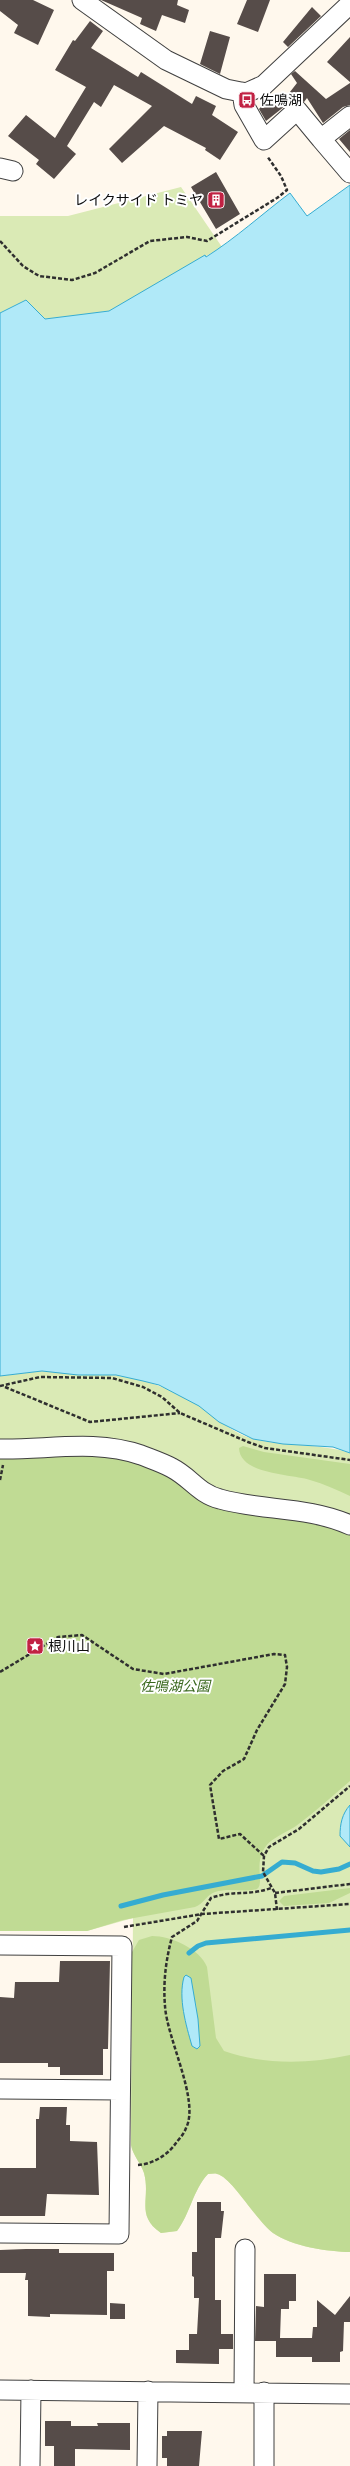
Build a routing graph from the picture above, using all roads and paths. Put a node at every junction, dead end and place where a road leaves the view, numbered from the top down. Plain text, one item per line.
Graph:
1 (91, 3) edge
2 (350, 4) edge
3 (242, 92) junction
4 (350, 116) edge
5 (321, 139) junction
6 (264, 140) junction
7 (350, 173) edge
8 (0, 241) edge
9 (0, 1386) edge
10 (4, 1386) junction
11 (180, 1413) junction
12 (0, 1449) edge
13 (350, 1460) edge
14 (350, 1525) edge
15 (0, 1672) edge
16 (350, 1786) edge
17 (264, 1856) junction
18 (350, 1884) edge
19 (271, 1888) junction
20 (275, 1893) junction
21 (350, 1904) edge
22 (277, 1910) junction
23 (202, 1914) junction
24 (119, 1929) dead end
25 (0, 1945) edge
26 (0, 2089) edge
27 (120, 2090) junction
28 (149, 2164) dead end
29 (0, 2233) edge
30 (245, 2249) dead end
31 (0, 2390) edge
32 (31, 2390) junction
33 (148, 2391) junction
34 (244, 2392) junction
35 (264, 2392) junction
36 (350, 2394) edge
37 (30, 2466) edge
38 (147, 2466) edge
39 (264, 2466) edge

1 - 3 street
2 - 3 street
3 - 6 street
4 - 5 street
5 - 6 street
5 - 7 street
6 - 8 path
9 - 10 path
10 - 11 path
10 - 11 path
11 - 13 path
12 - 14 street
15 - 17 path
16 - 17 path
17 - 19 path
18 - 20 path
19 - 20 path
19 - 23 path
20 - 22 path
21 - 22 path
22 - 23 path
23 - 24 path
23 - 28 path
25 - 27 street
26 - 27 street
27 - 29 street
30 - 34 street
31 - 32 street
32 - 33 street
32 - 37 street
33 - 34 street
33 - 38 street
34 - 35 street
35 - 36 street
35 - 39 street

